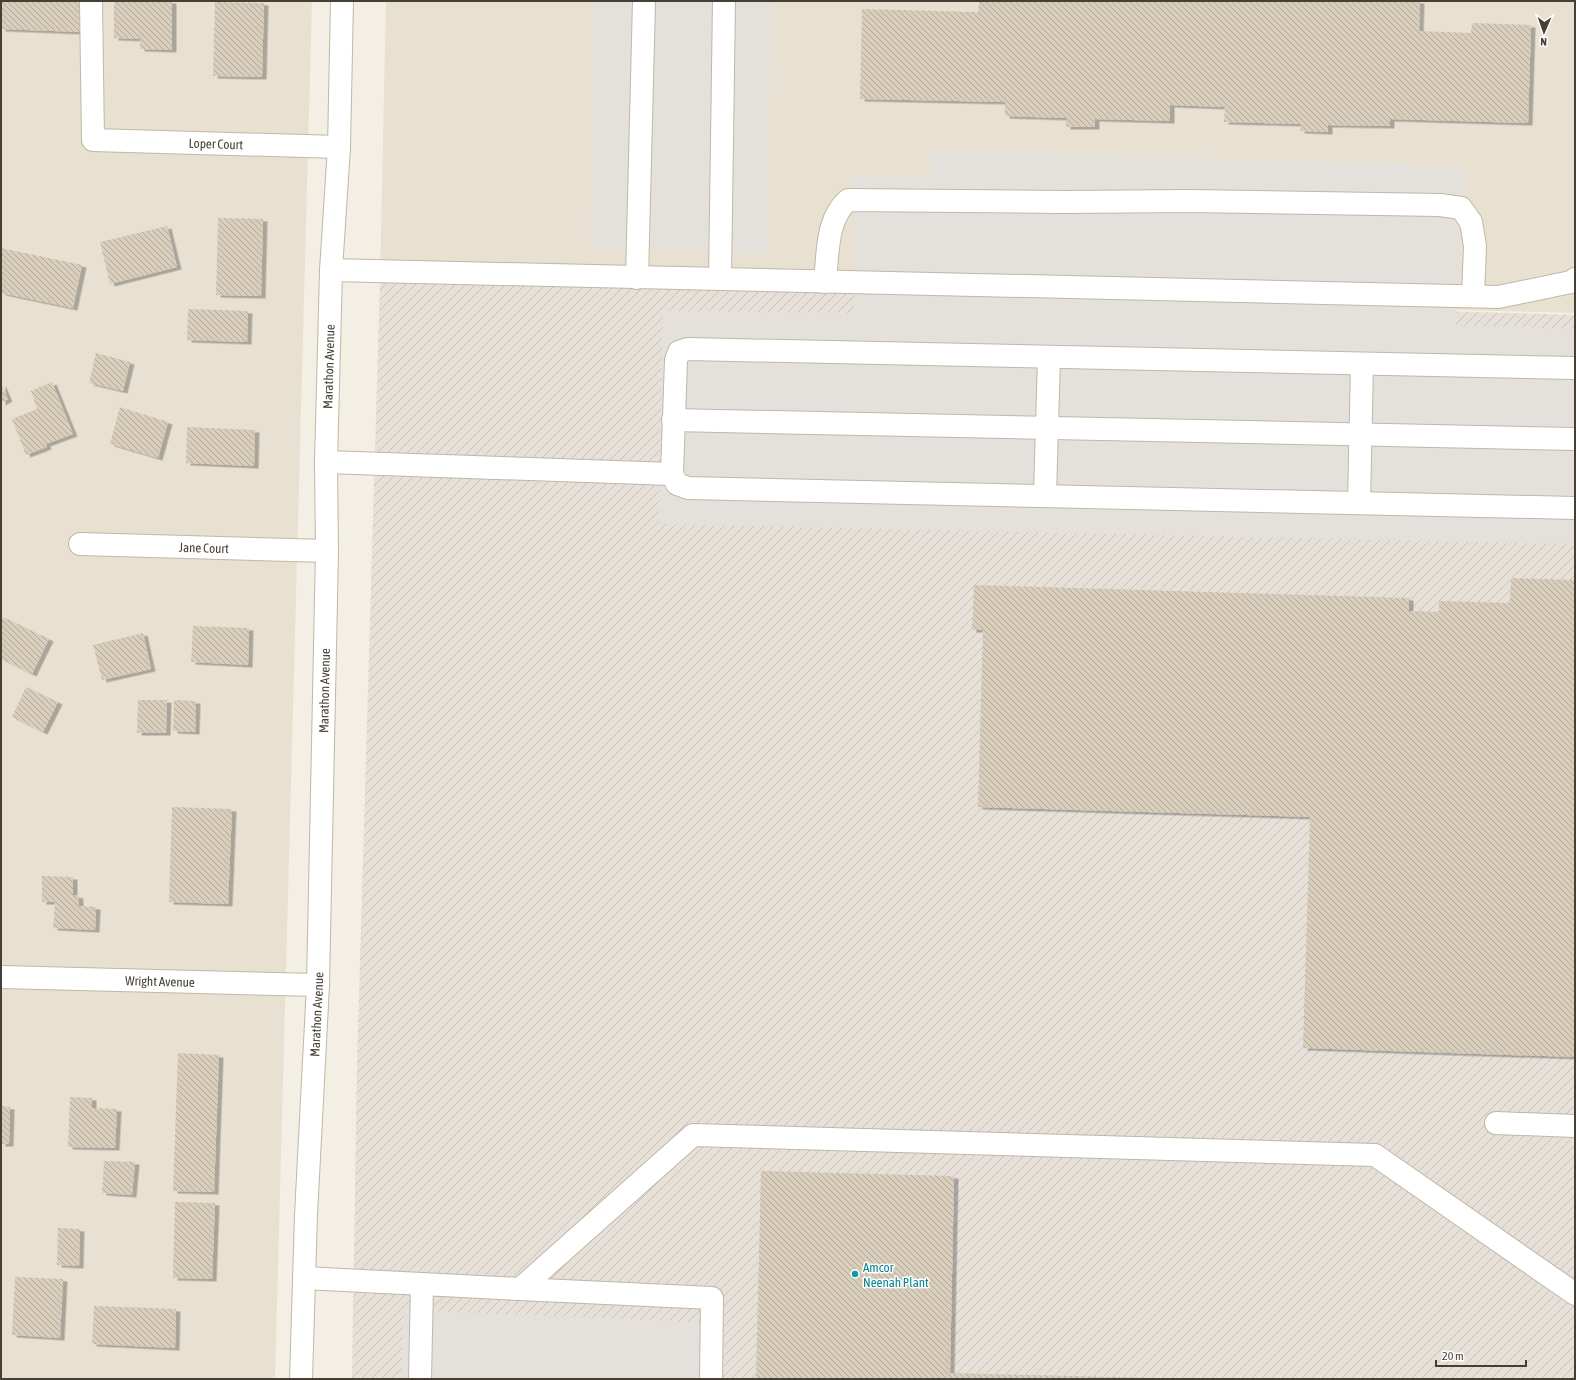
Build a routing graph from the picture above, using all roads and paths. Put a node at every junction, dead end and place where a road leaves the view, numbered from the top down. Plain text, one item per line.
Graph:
1 (91, 1) edge
2 (342, 1) edge
3 (644, 1) edge
4 (724, 1) edge
5 (339, 147) junction
6 (331, 270) junction
7 (637, 278) junction
8 (720, 279) junction
9 (1575, 279) edge
10 (825, 282) junction
11 (1473, 296) junction
12 (1049, 357) junction
13 (1362, 364) junction
14 (1575, 368) edge
15 (673, 420) junction
16 (1047, 428) junction
17 (1361, 435) junction
18 (1575, 439) edge
19 (326, 462) junction
20 (672, 474) junction
21 (1045, 496) junction
22 (1359, 503) junction
23 (1575, 508) edge
24 (80, 544) dead end
25 (327, 551) junction
26 (1, 977) edge
27 (318, 985) junction
28 (1496, 1123) dead end
29 (1575, 1126) edge
30 (304, 1278) junction
31 (422, 1284) junction
32 (520, 1289) junction
33 (1575, 1294) edge
34 (301, 1379) edge
35 (420, 1379) edge
36 (711, 1379) edge

1 - 5 street, Loper Court
2 - 5 street, Marathon Avenue
3 - 7 street
4 - 8 street
5 - 6 street, Marathon Avenue
6 - 7 street
6 - 19 street, Marathon Avenue
7 - 8 street
8 - 10 street
9 - 11 street
10 - 11 street
10 - 11 street
12 - 13 street
12 - 15 street
12 - 16 street
13 - 14 street
13 - 17 street
15 - 16 street
15 - 20 street
16 - 17 street
16 - 21 street
17 - 18 street
17 - 22 street
19 - 20 street
19 - 25 street, Marathon Avenue
20 - 21 street
21 - 22 street
22 - 23 street
24 - 25 street, Jane Court
25 - 27 street, Marathon Avenue
26 - 27 street, Wright Avenue
27 - 30 street, Marathon Avenue
28 - 29 street
30 - 31 street
30 - 34 street, Marathon Avenue
31 - 32 street
31 - 35 street
32 - 33 street
32 - 36 street

